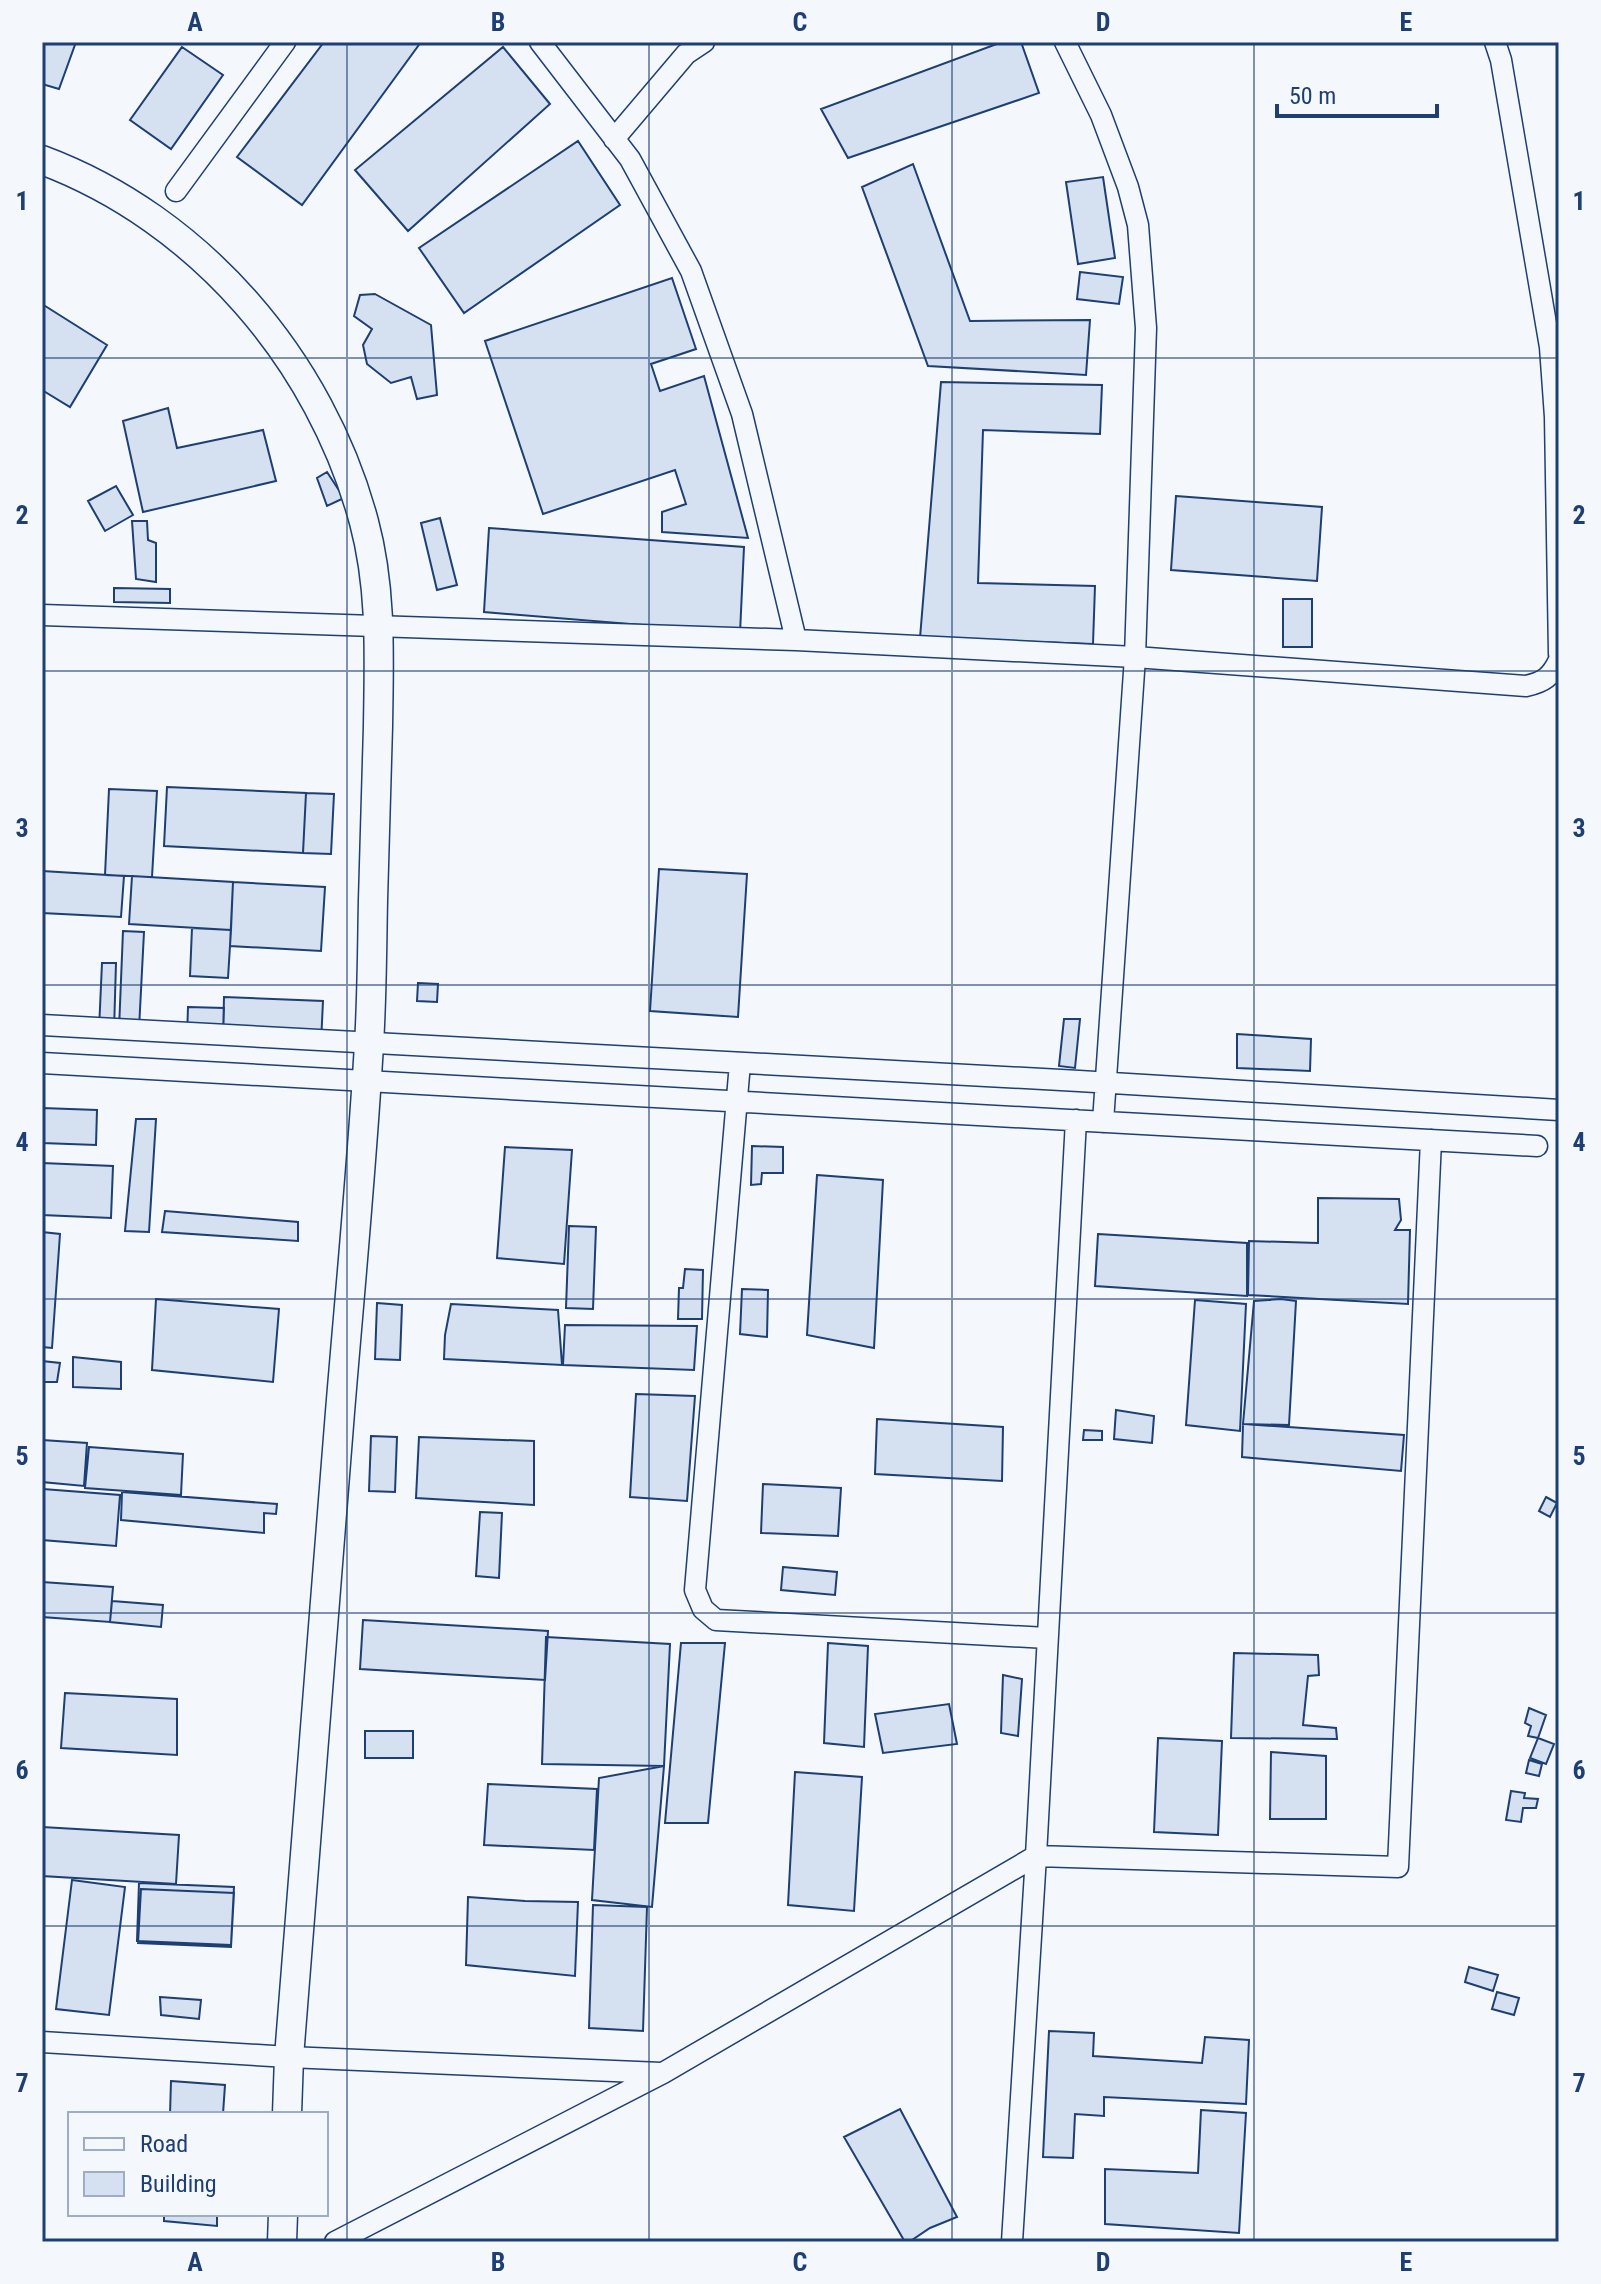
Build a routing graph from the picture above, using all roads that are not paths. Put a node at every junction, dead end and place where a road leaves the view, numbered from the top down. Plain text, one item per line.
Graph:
1 (285, 42) edge
2 (540, 42) edge
3 (704, 42) edge
4 (1065, 42) edge
5 (1495, 42) edge
6 (614, 139) junction
7 (42, 160) edge
8 (176, 191) dead end
9 (42, 615) edge
10 (379, 626) junction
11 (796, 640) junction
12 (1135, 657) junction
13 (1559, 657) edge
14 (42, 1025) edge
15 (369, 1042) junction
16 (42, 1063) edge
17 (740, 1063) junction
18 (366, 1081) junction
19 (1107, 1083) junction
20 (737, 1102) junction
21 (1558, 1110) edge
22 (1076, 1120) junction
23 (1103, 1122) junction
24 (1431, 1140) junction
25 (1537, 1146) dead end
26 (1047, 1638) junction
27 (1036, 1856) junction
28 (42, 2042) edge
29 (289, 2057) junction
30 (663, 2073) junction
31 (287, 2112) edge
32 (283, 2216) edge
33 (282, 2242) edge
34 (335, 2242) edge
35 (1012, 2242) edge

1 - 8 street
2 - 6 street
3 - 6 street
4 - 12 street
5 - 13 street
6 - 11 street
7 - 10 street
9 - 10 street
10 - 11 street
10 - 15 street
11 - 12 street
12 - 13 street
12 - 19 street
14 - 15 street
15 - 17 street
15 - 18 street
16 - 18 street
17 - 19 street
17 - 20 street
18 - 20 street
18 - 29 street
19 - 21 street
19 - 23 street
20 - 22 street
20 - 26 street
22 - 23 street
22 - 26 street
23 - 24 street
24 - 25 street
24 - 27 street
26 - 27 street
27 - 30 street
27 - 35 street
28 - 29 street
29 - 30 street
29 - 31 street
30 - 34 street
32 - 33 street

